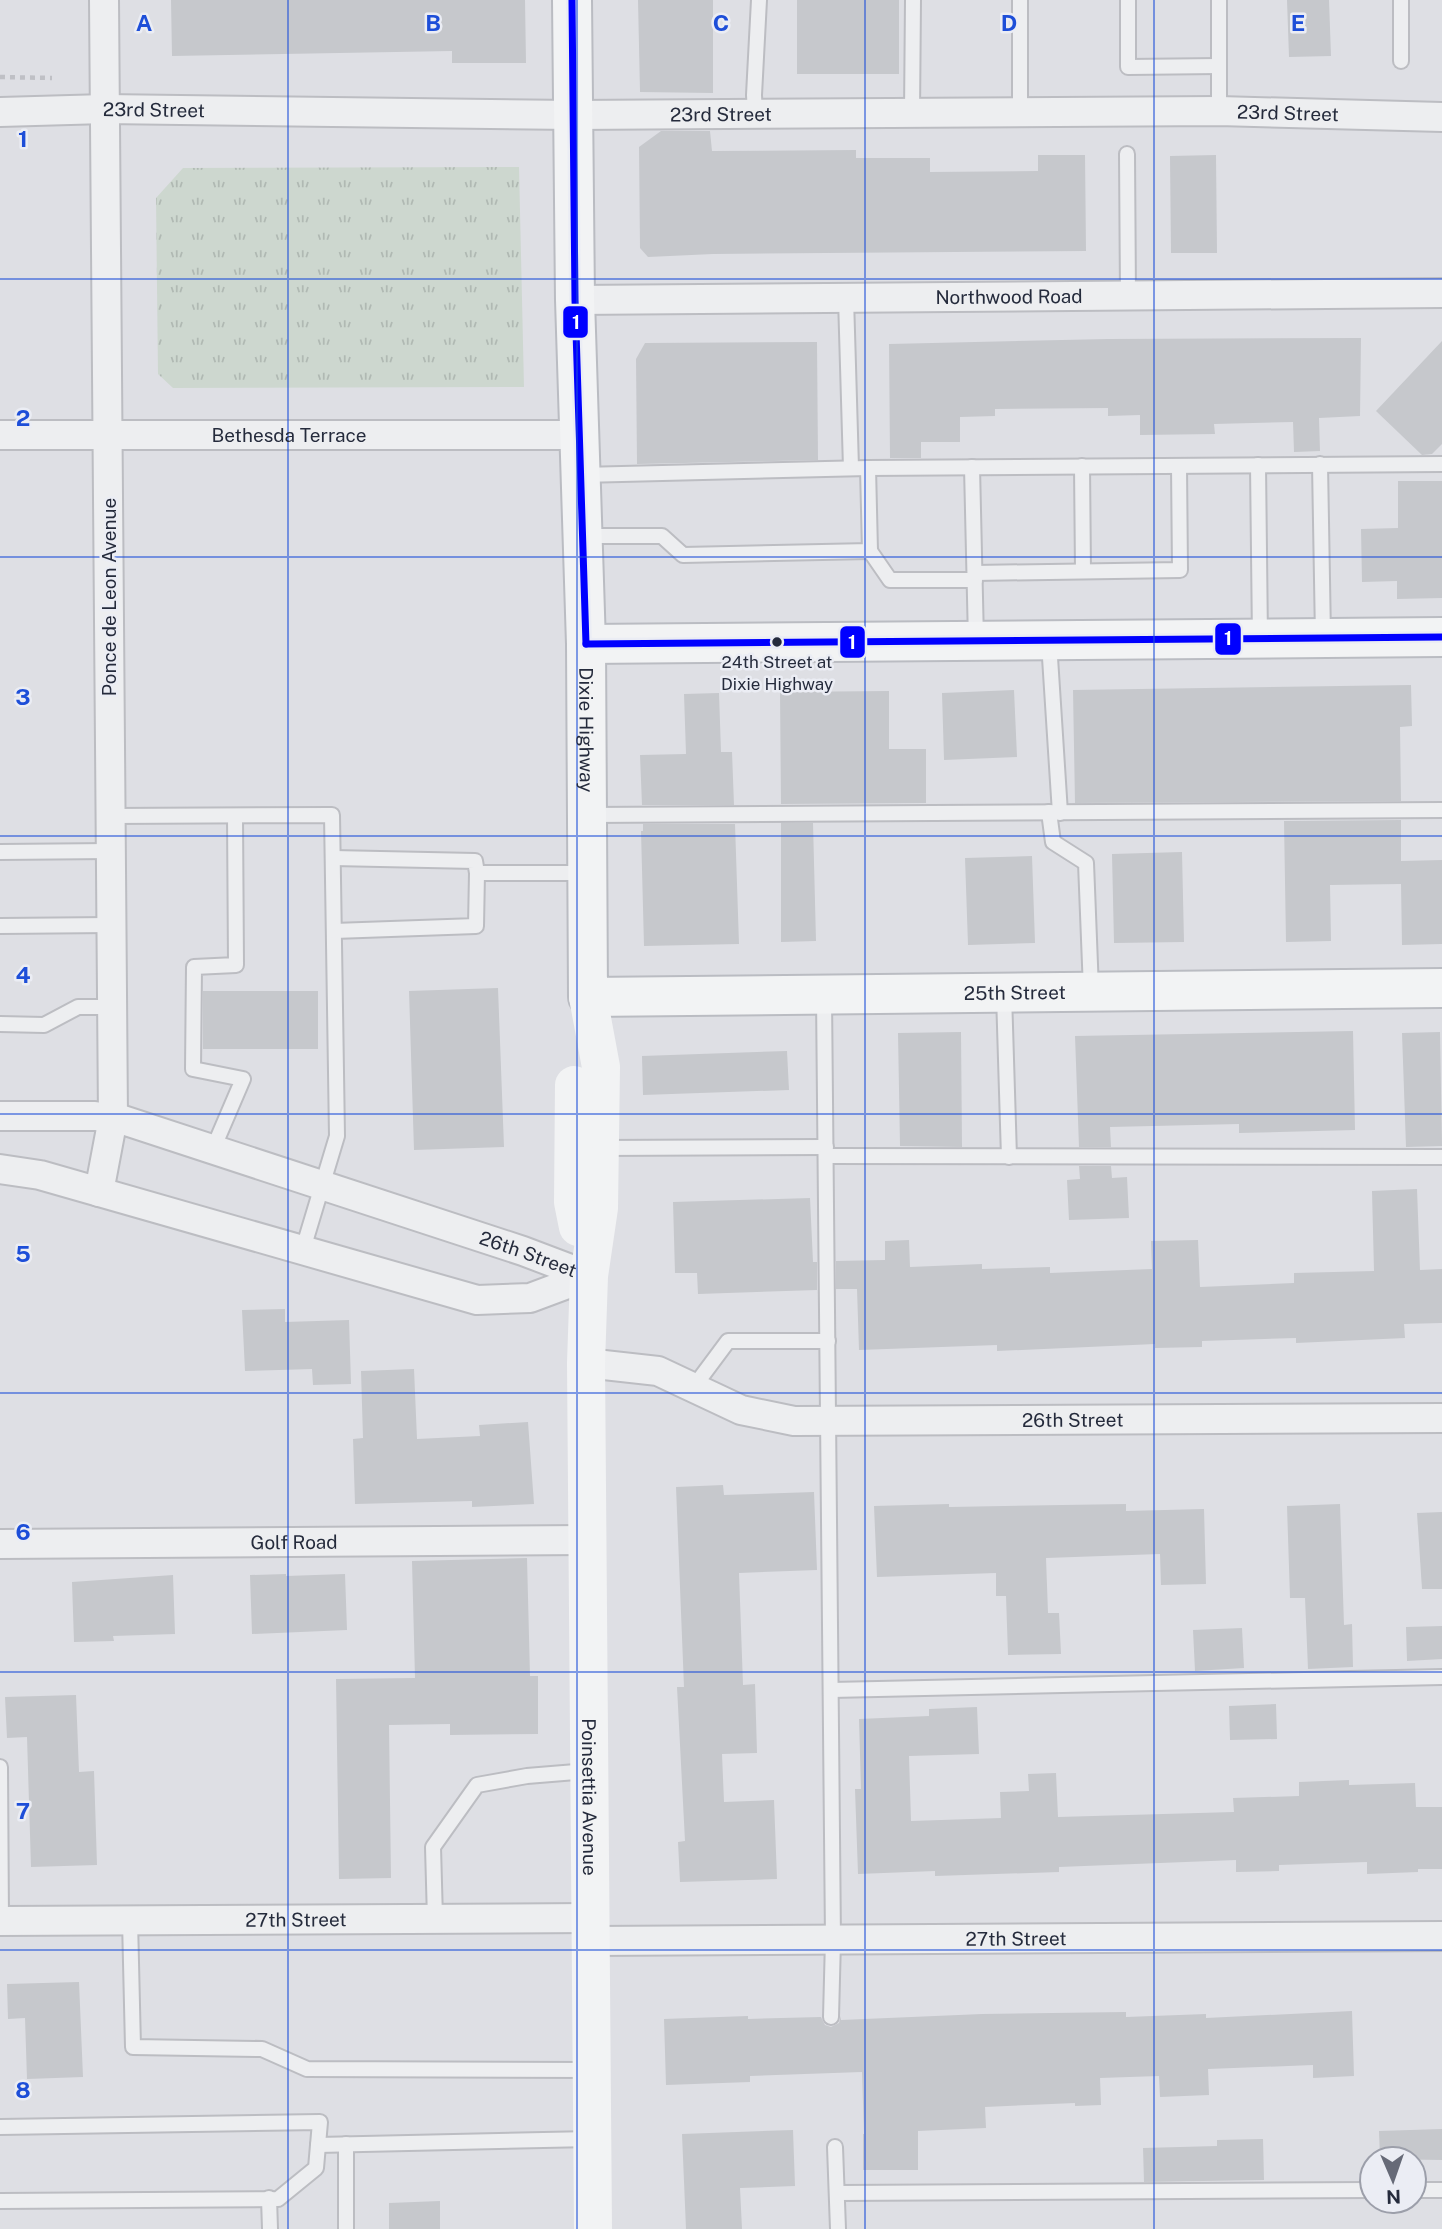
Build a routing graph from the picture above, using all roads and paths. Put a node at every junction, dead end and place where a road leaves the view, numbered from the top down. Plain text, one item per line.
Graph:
1 (104, 0) edge
2 (572, 0) edge
3 (759, 0) edge
4 (913, 0) edge
5 (1020, 0) edge
6 (1128, 0) edge
7 (1219, 0) edge
8 (1401, 0) edge
9 (1401, 61) dead end
10 (1219, 66) junction
11 (0, 77) edge
12 (60, 78) dead end
13 (105, 110) junction
14 (1219, 111) junction
15 (0, 112) edge
16 (912, 113) junction
17 (1020, 113) junction
18 (755, 114) junction
19 (573, 115) junction
20 (1442, 117) edge
21 (1127, 154) dead end
22 (1442, 293) edge
23 (1128, 296) junction
24 (846, 298) junction
25 (575, 300) junction
26 (108, 433) junction
27 (0, 435) edge
28 (579, 435) junction
29 (1320, 464) junction
30 (1442, 464) edge
31 (1258, 465) junction
32 (1082, 466) junction
33 (1179, 466) junction
34 (972, 467) junction
35 (850, 468) junction
36 (868, 468) junction
37 (580, 475) junction
38 (582, 536) junction
39 (870, 551) junction
40 (1083, 571) junction
41 (975, 577) junction
42 (1442, 637) edge
43 (1323, 638) junction
44 (1260, 639) junction
45 (1049, 640) junction
46 (976, 641) junction
47 (586, 644) junction
48 (1442, 810) edge
49 (1055, 813) junction
50 (111, 816) junction
51 (235, 816) junction
52 (586, 816) junction
53 (111, 850) junction
54 (0, 852) edge
55 (333, 858) junction
56 (477, 873) junction
57 (587, 873) junction
58 (111, 925) junction
59 (0, 926) edge
60 (334, 931) junction
61 (1442, 988) edge
62 (1091, 991) junction
63 (1003, 992) junction
64 (824, 994) junction
65 (588, 997) junction
66 (112, 1007) junction
67 (0, 1024) edge
68 (0, 1116) edge
69 (113, 1118) junction
70 (600, 1148) junction
71 (212, 1149) junction
72 (826, 1152) junction
73 (1009, 1157) junction
74 (1442, 1157) edge
75 (0, 1169) edge
76 (322, 1184) junction
77 (99, 1192) junction
78 (303, 1249) junction
79 (589, 1276) junction
80 (828, 1340) junction
81 (586, 1363) junction
82 (693, 1388) junction
83 (1442, 1418) edge
84 (829, 1423) junction
85 (588, 1540) junction
86 (0, 1544) edge
87 (1442, 1677) edge
88 (831, 1690) junction
89 (0, 1767) edge
90 (590, 1771) junction
91 (435, 1919) junction
92 (130, 1920) junction
93 (0, 1921) edge
94 (591, 1930) junction
95 (1442, 1936) edge
96 (833, 1940) junction
97 (831, 2017) dead end
98 (592, 2070) junction
99 (0, 2127) edge
100 (593, 2139) junction
101 (346, 2144) junction
102 (318, 2145) junction
103 (835, 2147) dead end
104 (1358, 2190) edge
105 (838, 2193) junction
106 (269, 2198) junction
107 (0, 2201) edge
108 (270, 2229) edge
109 (346, 2229) edge
110 (593, 2229) edge
111 (838, 2229) edge

1 - 13 street, Ponce de Leon Avenue
2 - 19 main road, Dixie Highway
3 - 18 lane
4 - 16 lane
5 - 17 lane
6 - 10 lane
7 - 10 lane
8 - 9 lane
10 - 14 lane
11 - 12 path
13 - 15 street, 23rd Street
13 - 19 street, 23rd Street
13 - 26 street, Ponce de Leon Avenue
14 - 17 street, 23rd Street
14 - 20 street, 23rd Street
16 - 17 street, 23rd Street
16 - 18 street, 23rd Street
18 - 19 street, 23rd Street
19 - 25 main road, Dixie Highway
21 - 23 lane
22 - 23 street, Northwood Road
23 - 24 street, Northwood Road
24 - 25 street, Northwood Road
24 - 35 lane
25 - 28 main road, Dixie Highway
26 - 27 street, Bethesda Terrace
26 - 28 street, Bethesda Terrace
26 - 50 street, Ponce de Leon Avenue
28 - 37 main road, Dixie Highway
29 - 30 lane
29 - 31 lane
29 - 43 lane
31 - 33 lane
31 - 44 lane
32 - 33 lane
32 - 34 lane
32 - 40 lane
33 - 40 lane
34 - 36 lane
34 - 41 lane
35 - 36 lane
35 - 37 lane
36 - 39 lane
37 - 38 main road, Dixie Highway
38 - 39 lane
38 - 47 main road, Dixie Highway
39 - 41 lane
40 - 41 lane
41 - 46 lane
42 - 43 main road
43 - 44 main road
44 - 45 main road
45 - 46 main road
45 - 49 lane
46 - 47 main road
47 - 52 main road, Dixie Highway
48 - 49 lane
49 - 52 lane
49 - 62 lane
50 - 51 lane
50 - 53 street, Ponce de Leon Avenue
51 - 55 lane
51 - 71 lane
52 - 57 main road, Dixie Highway
53 - 54 lane
53 - 58 street, Ponce de Leon Avenue
55 - 56 lane
55 - 60 lane
56 - 57 lane
56 - 60 lane
57 - 65 main road, Dixie Highway
58 - 59 lane
58 - 66 street, Ponce de Leon Avenue
60 - 76 lane
61 - 62 main road, 25th Street
62 - 63 main road, 25th Street
63 - 64 main road, 25th Street
63 - 73 lane
64 - 65 main road, 25th Street
64 - 72 lane
65 - 70 main road, Dixie Highway
65 - 79 main road, Dixie Highway
66 - 67 lane
66 - 69 street, Ponce de Leon Avenue
68 - 69 street, 26th Street
69 - 71 street, 26th Street
69 - 77 street, Ponce de Leon Avenue
70 - 72 lane
70 - 79 main road, Dixie Highway
71 - 76 street, 26th Street
72 - 73 lane
72 - 80 lane
73 - 74 lane
75 - 77 street, 26th Street
76 - 78 lane
76 - 79 street, 26th Street
77 - 78 street, 26th Street
78 - 79 street, 26th Street
79 - 81 main road, Dixie Highway
80 - 82 lane
80 - 84 lane
81 - 82 street, 26th Street
81 - 85 main road, Poinsettia Avenue
82 - 84 street, 26th Street
83 - 84 street, 26th Street
84 - 88 lane
85 - 86 street, Golf Road
85 - 90 main road, Poinsettia Avenue
87 - 88 lane
88 - 96 lane
89 - 93 lane
90 - 91 lane
90 - 94 main road, Poinsettia Avenue
91 - 92 street, 27th Street
91 - 94 street, 27th Street
92 - 93 street, 27th Street
92 - 98 lane
94 - 96 street, 27th Street
94 - 98 main road, Poinsettia Avenue
95 - 96 street, 27th Street
96 - 97 lane
98 - 100 main road, Poinsettia Avenue
99 - 102 lane
100 - 101 lane
100 - 110 main road, Poinsettia Avenue
101 - 102 lane
101 - 109 lane
102 - 106 lane
103 - 105 lane
104 - 105 lane
105 - 111 lane
106 - 107 lane
106 - 108 lane

